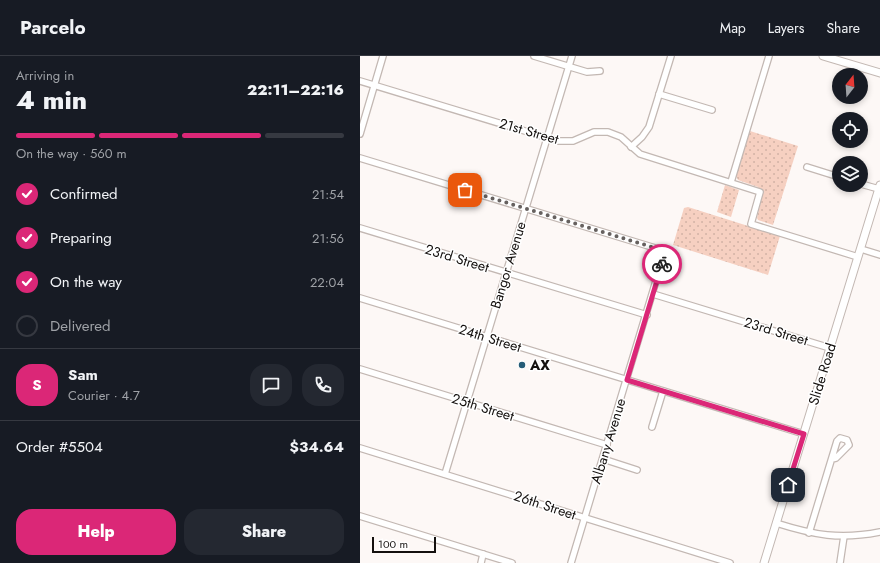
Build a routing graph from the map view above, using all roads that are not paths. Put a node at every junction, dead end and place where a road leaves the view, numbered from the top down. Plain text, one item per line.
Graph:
1 (383, 56) edge
2 (534, 56) edge
3 (572, 56) edge
4 (671, 56) edge
5 (769, 56) edge
6 (826, 56) edge
7 (569, 67) junction
8 (600, 71) dead end
9 (880, 74) edge
10 (360, 81) edge
11 (374, 85) junction
12 (659, 94) junction
13 (712, 110) dead end
14 (360, 134) edge
15 (547, 138) junction
16 (631, 147) junction
17 (360, 158) edge
18 (807, 167) dead end
19 (832, 175) edge
20 (731, 182) junction
21 (868, 185) edge
22 (879, 187) edge
23 (525, 208) junction
24 (360, 228) edge
25 (860, 249) junction
26 (880, 254) edge
27 (858, 257) junction
28 (506, 272) junction
29 (653, 294) junction
30 (360, 298) edge
31 (647, 315) junction
32 (486, 337) junction
33 (830, 348) junction
34 (360, 369) edge
35 (627, 380) junction
36 (663, 391) junction
37 (467, 402) junction
38 (652, 428) dead end
39 (804, 434) junction
40 (607, 445) junction
41 (360, 448) edge
42 (602, 459) junction
43 (832, 459) dead end
44 (637, 470) dead end
45 (445, 474) junction
46 (360, 516) edge
47 (584, 518) junction
48 (776, 523) junction
49 (880, 532) edge
50 (809, 533) junction
51 (844, 536) junction
52 (484, 554) junction
53 (481, 563) edge
54 (512, 563) edge
55 (571, 563) edge
56 (730, 563) edge
57 (764, 563) edge
58 (840, 563) edge

1 - 11 street
2 - 7 street
3 - 7 street, Bangor Avenue
4 - 12 street
5 - 20 street
6 - 9 main road
7 - 8 street
7 - 15 street, Bangor Avenue
10 - 11 street, 21st Street
11 - 14 street
11 - 15 street, 21st Street
12 - 13 street
12 - 16 street
15 - 16 street, 21st Street
15 - 23 street, Bangor Avenue
16 - 20 street, 21st Street
17 - 23 street
18 - 19 street
20 - 27 street, 21st Street
21 - 22 street
22 - 25 main road, Slide Road
23 - 28 street, Bangor Avenue
23 - 29 street, Albany Avenue
24 - 28 street, 23rd Street
25 - 26 street
25 - 27 main road, Slide Road
27 - 33 main road, Slide Road
28 - 31 street, 23rd Street
28 - 32 street, Bangor Avenue
29 - 31 street, Albany Avenue
29 - 33 street, 23rd Street
30 - 32 street, 24th Street
31 - 35 street, Albany Avenue
32 - 35 street, 24th Street
32 - 37 street, Bangor Avenue
33 - 39 main road, Slide Road
34 - 37 street, 25th Street
35 - 36 street, 24th Street
35 - 40 street, Albany Avenue
36 - 38 street
36 - 39 street, 24th Street
37 - 40 street, 25th Street
37 - 45 street, Bangor Avenue
39 - 48 main road, Slide Road
40 - 42 street, Albany Avenue
41 - 45 street, 26th Street
42 - 44 street
42 - 47 street, Albany Avenue
43 - 50 street
45 - 47 street, 26th Street
46 - 52 street
47 - 55 street, Albany Avenue
47 - 56 street, 26th Street
48 - 50 street
48 - 57 main road, Slide Road
49 - 51 street
50 - 51 street
51 - 58 street
52 - 53 street
52 - 54 street

